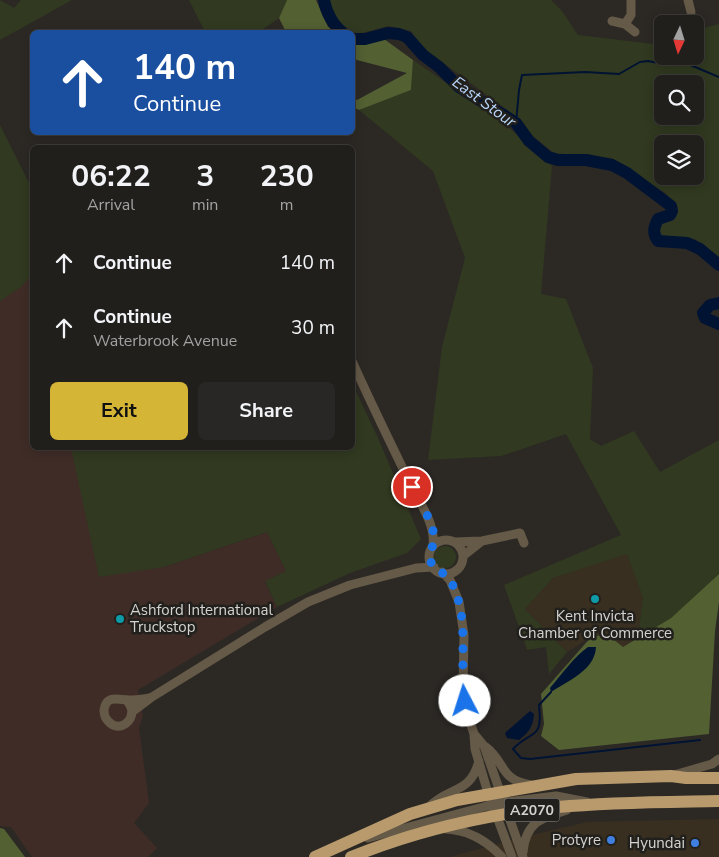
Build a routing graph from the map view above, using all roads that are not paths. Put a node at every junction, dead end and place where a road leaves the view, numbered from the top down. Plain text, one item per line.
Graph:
1 (631, 0) edge
2 (691, 1) edge
3 (691, 12) dead end
4 (612, 21) dead end
5 (625, 24) junction
6 (635, 32) dead end
7 (355, 367) edge
8 (428, 518) junction
9 (451, 541) junction
10 (482, 541) junction
11 (524, 543) dead end
12 (432, 551) junction
13 (463, 556) junction
14 (459, 568) junction
15 (438, 570) junction
16 (402, 571) junction
17 (459, 602) junction
18 (152, 697) junction
19 (126, 700) junction
20 (132, 712) junction
21 (474, 734) junction
22 (484, 746) junction
23 (719, 758) edge
24 (478, 761) junction
25 (671, 776) junction
26 (719, 778) edge
27 (537, 786) junction
28 (498, 795) junction
29 (718, 800) edge
30 (598, 805) junction
31 (584, 806) junction
32 (427, 809) junction
33 (499, 812) junction
34 (440, 829) junction
35 (354, 840) junction
36 (523, 856) edge
37 (314, 857) edge
38 (351, 857) edge
39 (502, 857) edge
40 (512, 857) edge

1 - 5 street
2 - 3 street
4 - 5 street
5 - 6 street
7 - 8 street
8 - 9 street
8 - 12 street
9 - 10 street
9 - 12 street
9 - 13 street
10 - 11 street
10 - 13 street
12 - 15 street
12 - 16 street
13 - 14 street
14 - 15 street
14 - 17 street
15 - 16 street
15 - 17 street
16 - 18 street
17 - 21 street
18 - 19 street
18 - 20 street
19 - 20 street
19 - 20 street
21 - 22 street
21 - 24 street
22 - 27 street
22 - 28 street
23 - 25 street
24 - 28 street
24 - 32 street
25 - 26 highway, A2070
25 - 27 highway, A2070
27 - 28 highway, A2070
28 - 30 street
28 - 32 highway, A2070
28 - 33 street
28 - 33 street
29 - 30 highway, A2070
30 - 31 highway, A2070
31 - 33 highway, A2070
31 - 36 street
32 - 35 highway, A2070
33 - 34 highway, A2070
33 - 35 street
33 - 36 street
33 - 40 street
34 - 38 highway, A2070
34 - 39 street
35 - 37 highway, A2070

